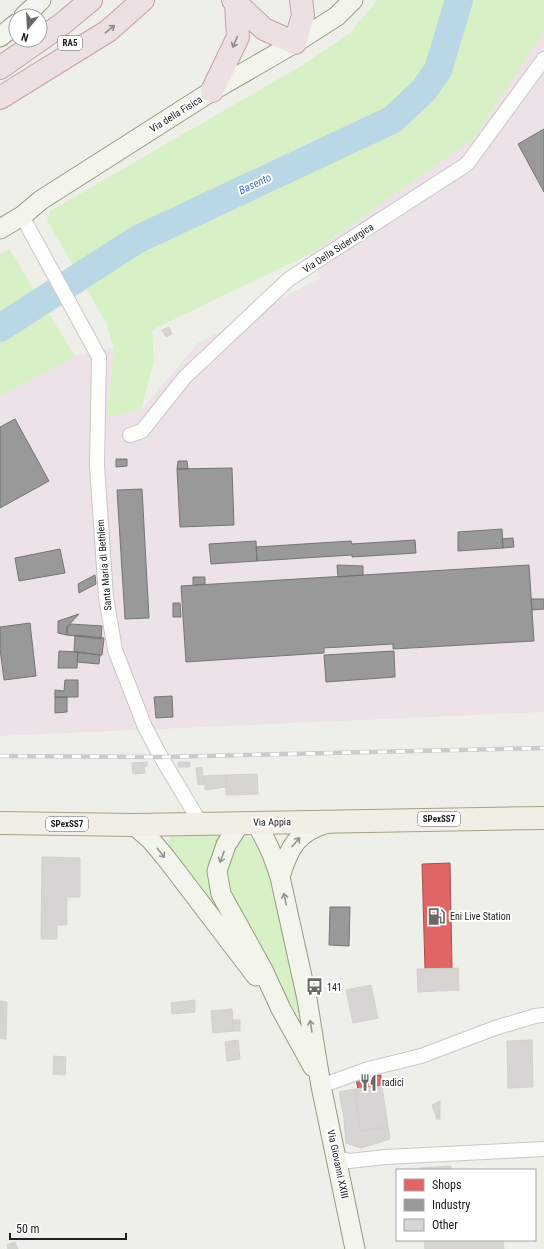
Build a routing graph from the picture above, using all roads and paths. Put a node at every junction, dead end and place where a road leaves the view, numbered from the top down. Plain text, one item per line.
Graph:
1 (41, 0) edge
2 (75, 0) edge
3 (91, 0) edge
4 (122, 0) edge
5 (143, 0) edge
6 (301, 0) edge
7 (353, 0) edge
8 (234, 2) edge
9 (32, 8) edge
10 (62, 24) junction
11 (8, 30) edge
12 (48, 34) edge
13 (0, 37) edge
14 (295, 44) junction
15 (29, 48) edge
16 (544, 59) edge
17 (0, 68) edge
18 (18, 86) junction
19 (212, 91) junction
20 (0, 98) edge
21 (22, 216) junction
22 (0, 229) edge
23 (130, 435) dead end
24 (544, 818) edge
25 (334, 821) junction
26 (248, 822) junction
27 (0, 823) edge
28 (201, 824) junction
29 (134, 825) junction
30 (280, 877) junction
31 (281, 1009) junction
32 (544, 1016) edge
33 (320, 1082) junction
34 (544, 1149) edge
35 (337, 1158) junction
36 (355, 1249) edge

1 - 9 main road
2 - 10 highway
3 - 10 highway, RA5
4 - 18 highway, RA5
18 -> 5 highway
6 - 14 highway
7 - 14 main road, Via della Fisica
8 - 14 highway
8 -> 19 highway
10 - 12 highway, RA5
11 - 13 main road
14 - 19 main road, Via della Fisica
15 - 17 highway, RA5
16 - 23 street, Via Della Siderurgica
18 - 20 highway, RA5
19 - 21 main road, Via della Fisica
21 - 22 main road, Via della Fisica
21 - 28 street, Santa Maria di Bethlem
24 - 25 main road, Via Appia / SPexSS7
25 - 26 main road, Via Appia / SPexSS7
30 -> 25 main road
26 - 28 main road, Via Appia / SPexSS7
26 - 30 main road
26 -> 31 main road
27 - 29 main road, Via Appia / SPexSS7
28 - 29 main road, Via Appia / SPexSS7
29 -> 31 main road
33 -> 30 main road
31 - 33 main road
32 - 33 street
33 - 35 main road, Via Giovanni XXIII
34 - 35 street
35 - 36 main road, Via Giovanni XXIII

